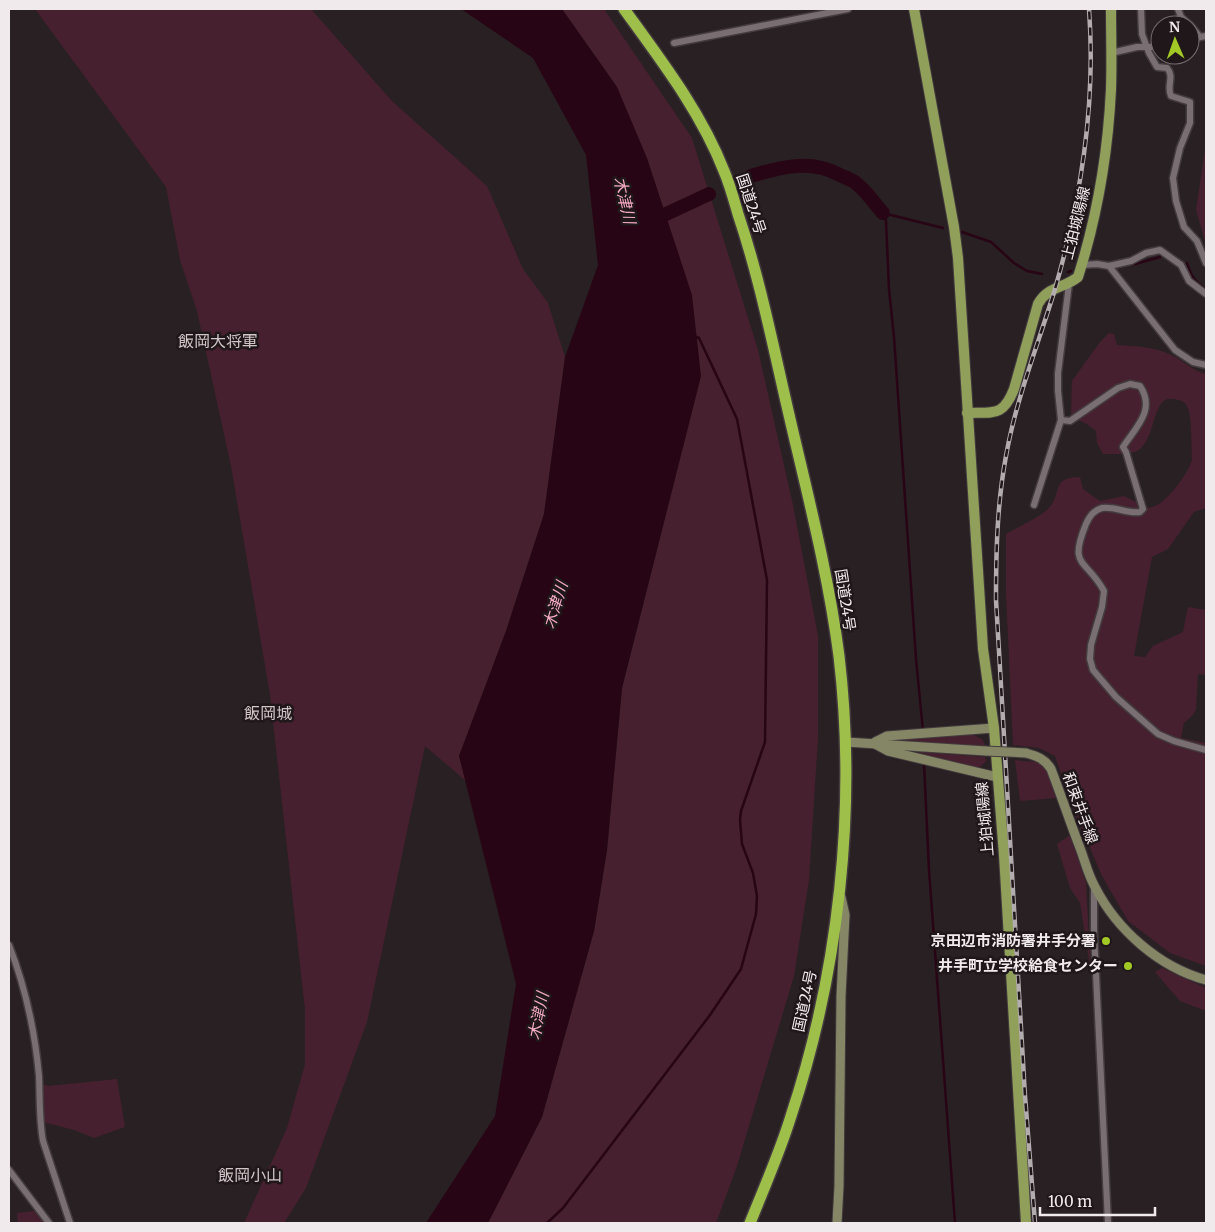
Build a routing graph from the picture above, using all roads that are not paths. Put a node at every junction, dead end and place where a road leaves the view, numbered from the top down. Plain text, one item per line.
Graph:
1 (624, 9) edge
2 (848, 9) edge
3 (914, 9) edge
4 (1111, 9) edge
5 (1141, 9) edge
6 (674, 43) dead end
7 (1146, 46) junction
8 (1150, 46) edge
9 (1111, 52) junction
10 (1206, 263) edge
11 (1082, 265) junction
12 (1109, 266) junction
13 (1069, 284) junction
14 (1206, 294) edge
15 (1206, 365) edge
16 (967, 413) junction
17 (1061, 420) junction
18 (1034, 505) dead end
19 (994, 728) junction
20 (846, 742) junction
21 (873, 743) junction
22 (1206, 750) edge
23 (997, 776) junction
24 (1094, 886) junction
25 (839, 892) junction
26 (9, 945) edge
27 (12, 966) edge
28 (1206, 980) edge
29 (9, 1170) edge
30 (49, 1223) edge
31 (70, 1223) edge
32 (750, 1223) edge
33 (837, 1223) edge
34 (1026, 1223) edge
35 (1108, 1223) edge

1 - 20 highway, 国道24号
2 - 6 street
3 - 16 main road, 上狛城陽線
4 - 9 main road, 上狛城陽線
5 - 7 street
7 - 8 street
7 - 9 street
7 - 10 street
9 - 11 main road, 上狛城陽線
11 - 12 street
11 - 13 main road, 上狛城陽線
12 - 14 street
12 - 15 street
13 - 16 main road
13 - 17 street
16 - 19 main road, 上狛城陽線
17 - 18 street
17 - 22 street
19 - 21 main road
19 - 23 main road, 上狛城陽線
20 - 21 main road, 和束井手線
20 - 25 highway, 国道24号
21 - 23 main road
21 - 24 main road, 和束井手線, bridge
23 - 34 main road, 上狛城陽線
24 - 28 main road, 和束井手線
24 - 35 street
25 - 32 highway, 国道24号
25 - 33 main road
26 - 27 street
27 - 31 street
29 - 30 street

